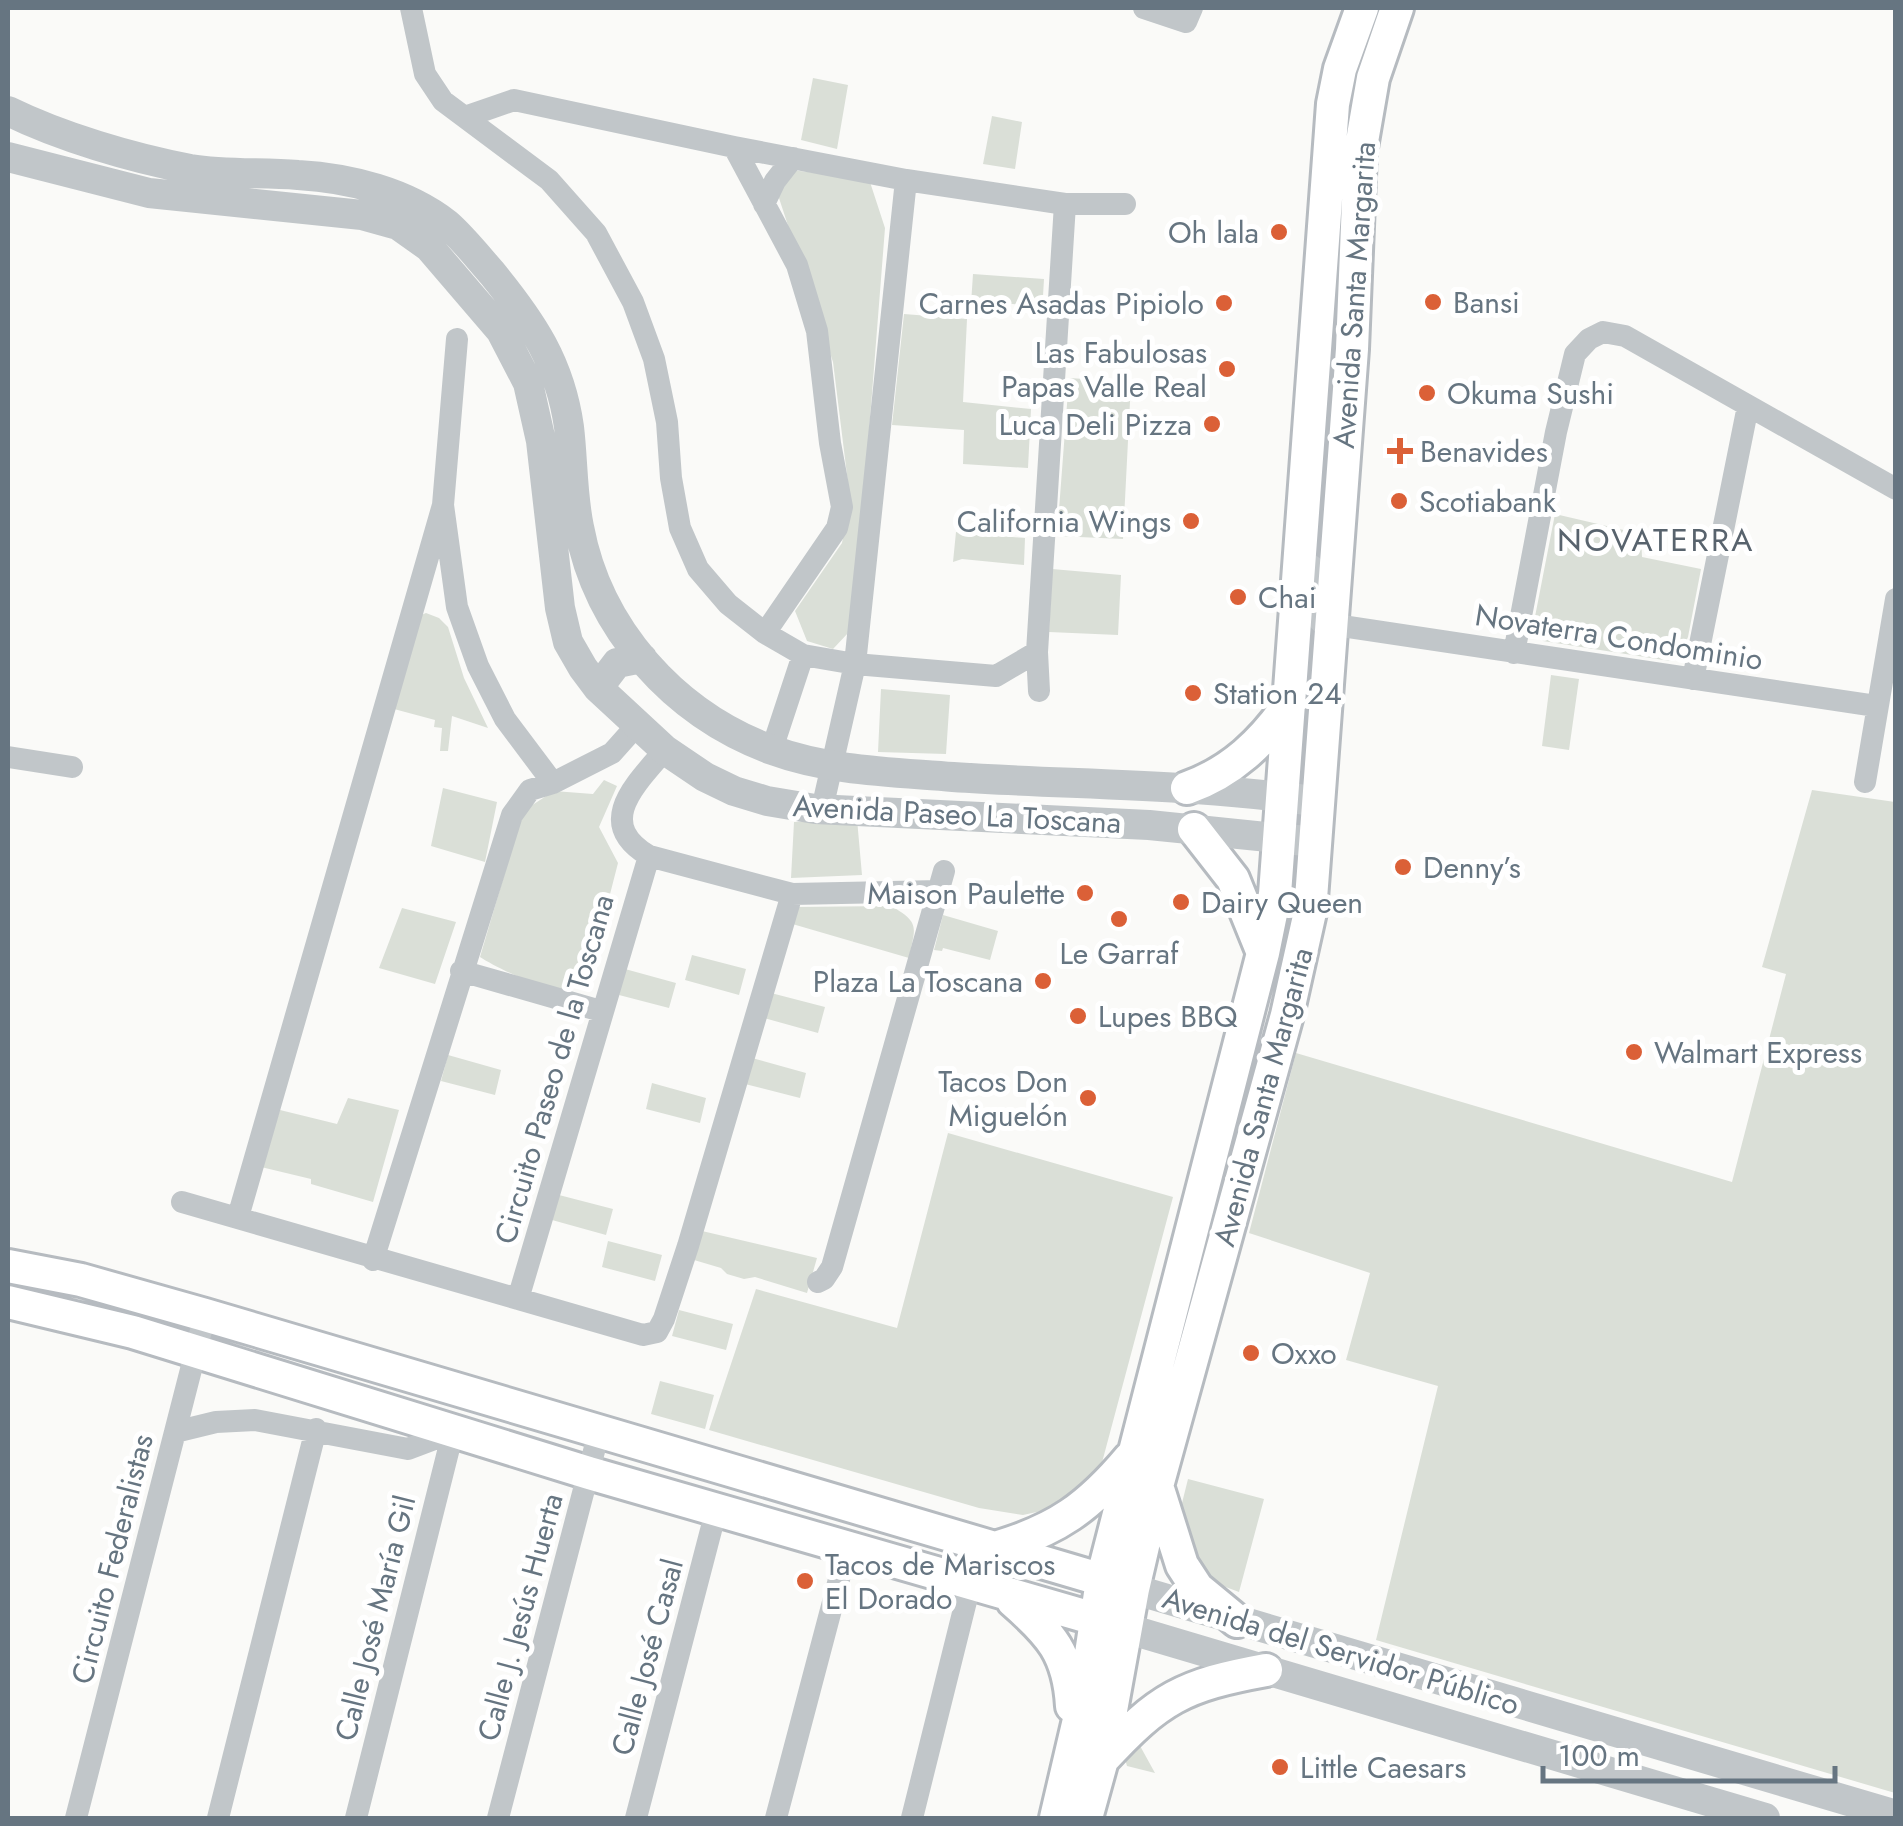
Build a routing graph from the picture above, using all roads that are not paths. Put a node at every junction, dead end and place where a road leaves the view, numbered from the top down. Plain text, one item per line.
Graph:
1 (411, 8) edge
2 (1144, 8) edge
3 (1192, 8) edge
4 (1362, 8) edge
5 (1397, 8) edge
6 (8, 111) edge
7 (465, 117) junction
8 (734, 148) junction
9 (8, 157) edge
10 (793, 158) junction
11 (156, 161) junction
12 (906, 180) junction
13 (150, 193) junction
14 (764, 204) junction
15 (1066, 204) junction
16 (1124, 204) dead end
17 (1323, 251) junction
18 (457, 338) dead end
19 (1352, 349) junction
20 (1316, 354) junction
21 (1748, 406) junction
22 (1344, 454) junction
23 (1896, 489) edge
24 (442, 505) junction
25 (1301, 556) junction
26 (1896, 599) edge
27 (412, 604) junction
28 (456, 607) junction
29 (1332, 624) junction
30 (765, 633) junction
31 (1037, 652) junction
32 (1514, 652) junction
33 (803, 655) junction
34 (642, 658) junction
35 (855, 664) junction
36 (1693, 679) junction
37 (598, 688) junction
38 (1039, 691) dead end
39 (1290, 703) junction
40 (1876, 706) junction
41 (637, 725) junction
42 (665, 750) junction
43 (772, 750) junction
44 (8, 757) edge
45 (842, 766) junction
46 (72, 767) dead end
47 (1865, 782) dead end
48 (553, 783) junction
49 (1187, 788) junction
50 (1234, 792) junction
51 (1284, 797) junction
52 (1319, 802) junction
53 (836, 810) junction
54 (1194, 829) junction
55 (1229, 832) junction
56 (1280, 838) junction
57 (1316, 842) junction
58 (649, 856) junction
59 (792, 894) junction
60 (1263, 953) junction
61 (461, 971) junction
62 (601, 1012) junction
63 (182, 1202) dead end
64 (238, 1217) junction
65 (373, 1260) junction
66 (8, 1266) edge
67 (818, 1282) dead end
68 (518, 1300) junction
69 (8, 1302) edge
70 (205, 1315) junction
71 (196, 1352) junction
72 (316, 1430) junction
73 (175, 1432) junction
74 (453, 1432) junction
75 (599, 1432) junction
76 (1133, 1455) junction
77 (588, 1473) junction
78 (1157, 1486) junction
79 (716, 1510) junction
80 (847, 1548) junction
81 (994, 1548) junction
82 (1118, 1584) junction
83 (970, 1585) junction
84 (1006, 1595) junction
85 (1237, 1621) junction
86 (1110, 1624) junction
87 (1266, 1670) junction
88 (1088, 1752) junction
89 (1896, 1816) edge
90 (76, 1818) edge
91 (218, 1818) edge
92 (356, 1818) edge
93 (498, 1818) edge
94 (636, 1818) edge
95 (776, 1818) edge
96 (912, 1818) edge
97 (1056, 1818) edge
98 (1086, 1818) edge
99 (1765, 1818) edge

1 - 7 street
2 - 3 street
4 - 17 main road, Avenida Santa Margarita
5 - 19 main road, Avenida Santa Margarita
6 - 11 street, Avenida Paseo La Toscana
7 - 8 street
7 - 30 street
8 - 10 street
8 - 14 street
9 - 13 street, Avenida Paseo La Toscana
10 - 12 street
10 - 14 street
11 - 13 street
11 - 34 street, Avenida Paseo La Toscana
12 - 15 street
12 - 35 street
13 - 37 street, Avenida Paseo La Toscana
14 - 30 street
15 - 16 street
15 - 31 street
17 - 19 main road
17 - 20 main road, Avenida Santa Margarita
18 - 24 street
19 - 22 main road, Avenida Santa Margarita
20 - 22 main road
20 - 25 main road, Avenida Santa Margarita
21 - 23 street
21 - 32 street
21 - 36 street
22 - 29 main road, Avenida Santa Margarita
24 - 27 street
24 - 28 street
25 - 29 street
25 - 39 main road, Avenida Santa Margarita
26 - 40 street
27 - 28 street
27 - 64 street
28 - 48 street
29 - 32 street, Novaterra Condominio
29 - 52 main road, Avenida Santa Margarita
30 - 33 street
31 - 35 street
31 - 38 street
32 - 36 street, Novaterra Condominio
33 - 35 street
33 - 43 street
34 - 37 street
34 - 43 street, Avenida Paseo La Toscana
35 - 45 street
36 - 40 street, Novaterra Condominio
37 - 41 street, Avenida Paseo La Toscana
39 - 49 main road
39 - 51 main road, Avenida Santa Margarita
40 - 47 street
41 - 42 street, Avenida Paseo La Toscana
41 - 48 street
42 - 53 street, Avenida Paseo La Toscana
42 - 58 street
43 - 45 street, Avenida Paseo La Toscana
44 - 46 street
45 - 49 street, Avenida Paseo La Toscana
45 - 53 street
48 - 61 street
49 - 50 street, Avenida Paseo La Toscana
50 - 51 street, Avenida Paseo La Toscana
50 - 55 street
51 - 52 street, Avenida Paseo La Toscana
51 - 56 main road, Avenida Santa Margarita
52 - 57 main road, Avenida Santa Margarita
53 - 54 street, Avenida Paseo La Toscana
54 - 55 street, Avenida Paseo La Toscana
54 - 60 main road
55 - 56 street, Avenida Paseo La Toscana
56 - 57 street, Avenida Paseo La Toscana
56 - 60 main road, Avenida Santa Margarita
57 - 78 main road, Avenida Santa Margarita
58 - 59 street
58 - 62 street, Circuito Paseo de la Toscana
59 - 67 street
59 - 68 street
60 - 76 main road, Avenida Santa Margarita
61 - 62 street
61 - 65 street
62 - 68 street, Circuito Paseo de la Toscana
63 - 64 street
64 - 65 street
65 - 68 street
66 - 70 main road
69 - 71 main road
70 - 71 street, Circuito Federalistas
70 - 75 main road
71 - 73 street, Circuito Federalistas
71 - 74 main road
72 - 73 street
72 - 74 street
72 - 91 street
73 - 90 street, Circuito Federalistas
74 - 77 main road
74 - 92 street, Calle José María Gil
75 - 77 street, Calle J. Jesús Huerta
75 - 81 main road
76 - 81 main road
76 - 82 main road, Avenida Santa Margarita
77 - 79 main road
77 - 93 street, Calle J. Jesús Huerta
78 - 82 main road, Avenida Santa Margarita
78 - 85 main road
79 - 80 main road
79 - 94 street, Calle José Casal
80 - 83 main road
80 - 95 street
81 - 82 main road
82 - 85 street, Avenida del Servidor Público
82 - 86 main road, Avenida Santa Margarita
83 - 84 main road
83 - 96 street
84 - 86 main road
84 - 88 main road
85 - 89 street, Avenida del Servidor Público
86 - 87 street, Avenida del Servidor Público
86 - 88 main road, Avenida Santa Margarita
87 - 88 main road
87 - 99 street, Avenida del Servidor Público
88 - 97 main road, Avenida Santa Margarita
88 - 98 main road, Avenida Santa Margarita

